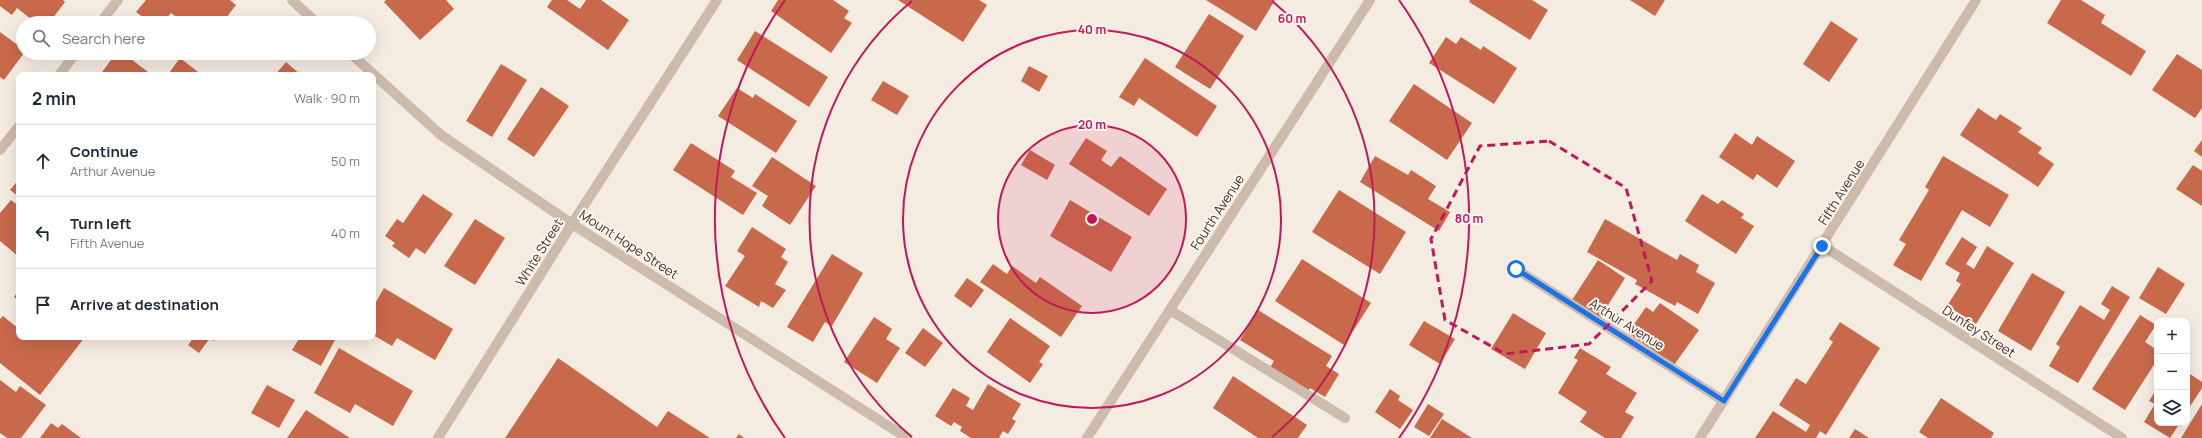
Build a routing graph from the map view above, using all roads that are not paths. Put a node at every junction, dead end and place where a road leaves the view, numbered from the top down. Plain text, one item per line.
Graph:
1 (118, 0) edge
2 (292, 0) edge
3 (717, 0) edge
4 (1370, 0) edge
5 (1976, 0) edge
6 (105, 16) edge
7 (309, 16) edge
8 (71, 60) edge
9 (358, 60) edge
10 (61, 72) edge
11 (371, 72) edge
12 (376, 76) edge
13 (16, 130) edge
14 (0, 150) edge
15 (572, 224) junction
16 (1822, 246) junction
17 (1516, 269) dead end
18 (1170, 310) junction
19 (1724, 401) junction
20 (1345, 418) dead end
21 (438, 438) edge
22 (907, 438) edge
23 (1087, 438) edge
24 (1700, 438) edge
25 (2122, 438) edge

1 - 6 street
2 - 7 street
3 - 15 street, White Street
4 - 18 street, Fourth Avenue
5 - 16 street, Fifth Avenue
8 - 10 street
9 - 11 street, Mount Hope Street
12 - 15 street, Mount Hope Street
13 - 14 street
15 - 21 street, White Street
15 - 22 street, Mount Hope Street
16 - 19 street, Fifth Avenue
16 - 25 street, Dunfey Street
17 - 19 street, Arthur Avenue
18 - 20 street
18 - 23 street, Fourth Avenue
19 - 24 street, Fifth Avenue

